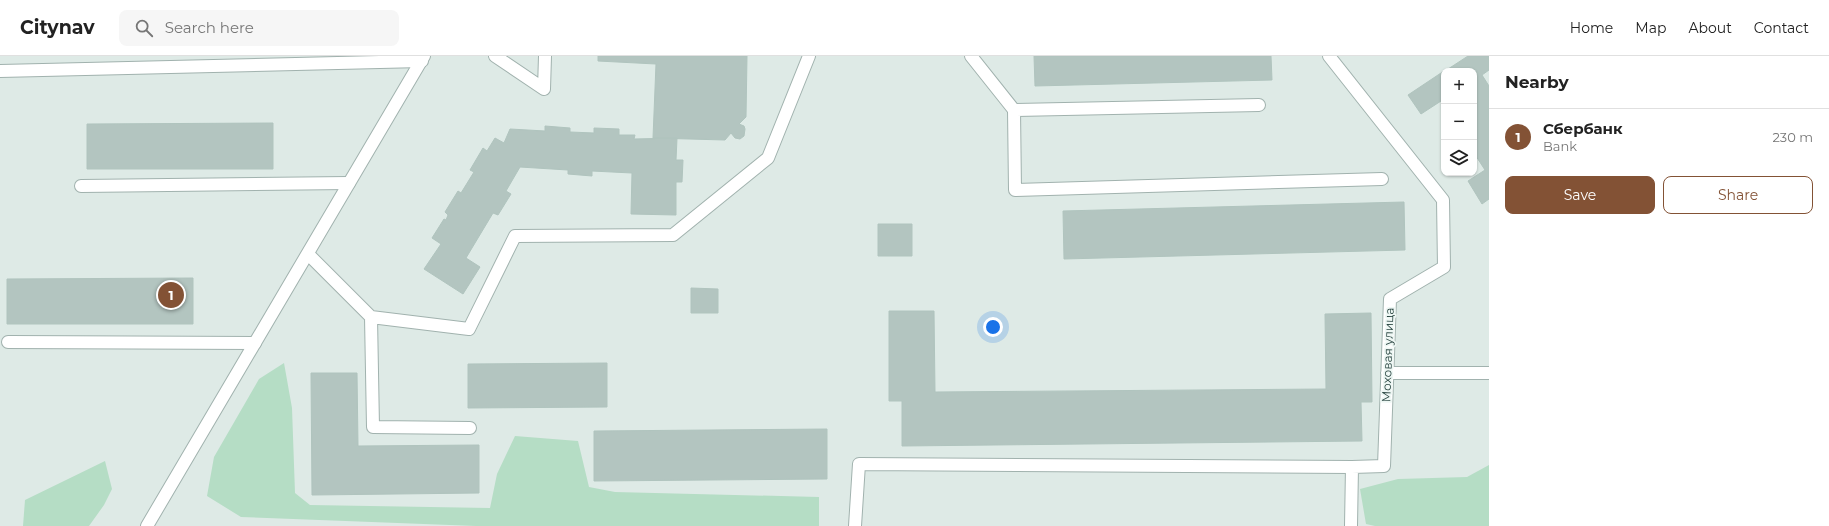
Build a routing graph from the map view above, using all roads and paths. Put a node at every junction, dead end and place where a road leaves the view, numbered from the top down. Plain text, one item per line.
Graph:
1 (494, 56) edge
2 (546, 56) edge
3 (809, 56) edge
4 (971, 56) edge
5 (1329, 56) edge
6 (423, 58) edge
7 (335, 59) edge
8 (0, 71) edge
9 (1259, 105) dead end
10 (1014, 110) junction
11 (1382, 179) dead end
12 (350, 183) junction
13 (80, 186) dead end
14 (308, 254) junction
15 (371, 317) junction
16 (8, 342) dead end
17 (255, 343) junction
18 (1387, 373) junction
19 (1489, 373) edge
20 (470, 428) dead end
21 (1352, 467) junction
22 (147, 526) edge
23 (855, 526) edge
24 (1351, 526) edge

1 - 2 street
3 - 15 street
4 - 10 street
5 - 18 street, Моховая улица
6 - 7 street
6 - 12 street
7 - 8 street
9 - 10 street
10 - 11 street
12 - 13 street
12 - 14 street
14 - 15 street
14 - 17 street
15 - 20 street
16 - 17 street
17 - 22 street
18 - 19 street
18 - 21 street, Моховая улица
21 - 23 street
21 - 24 street

